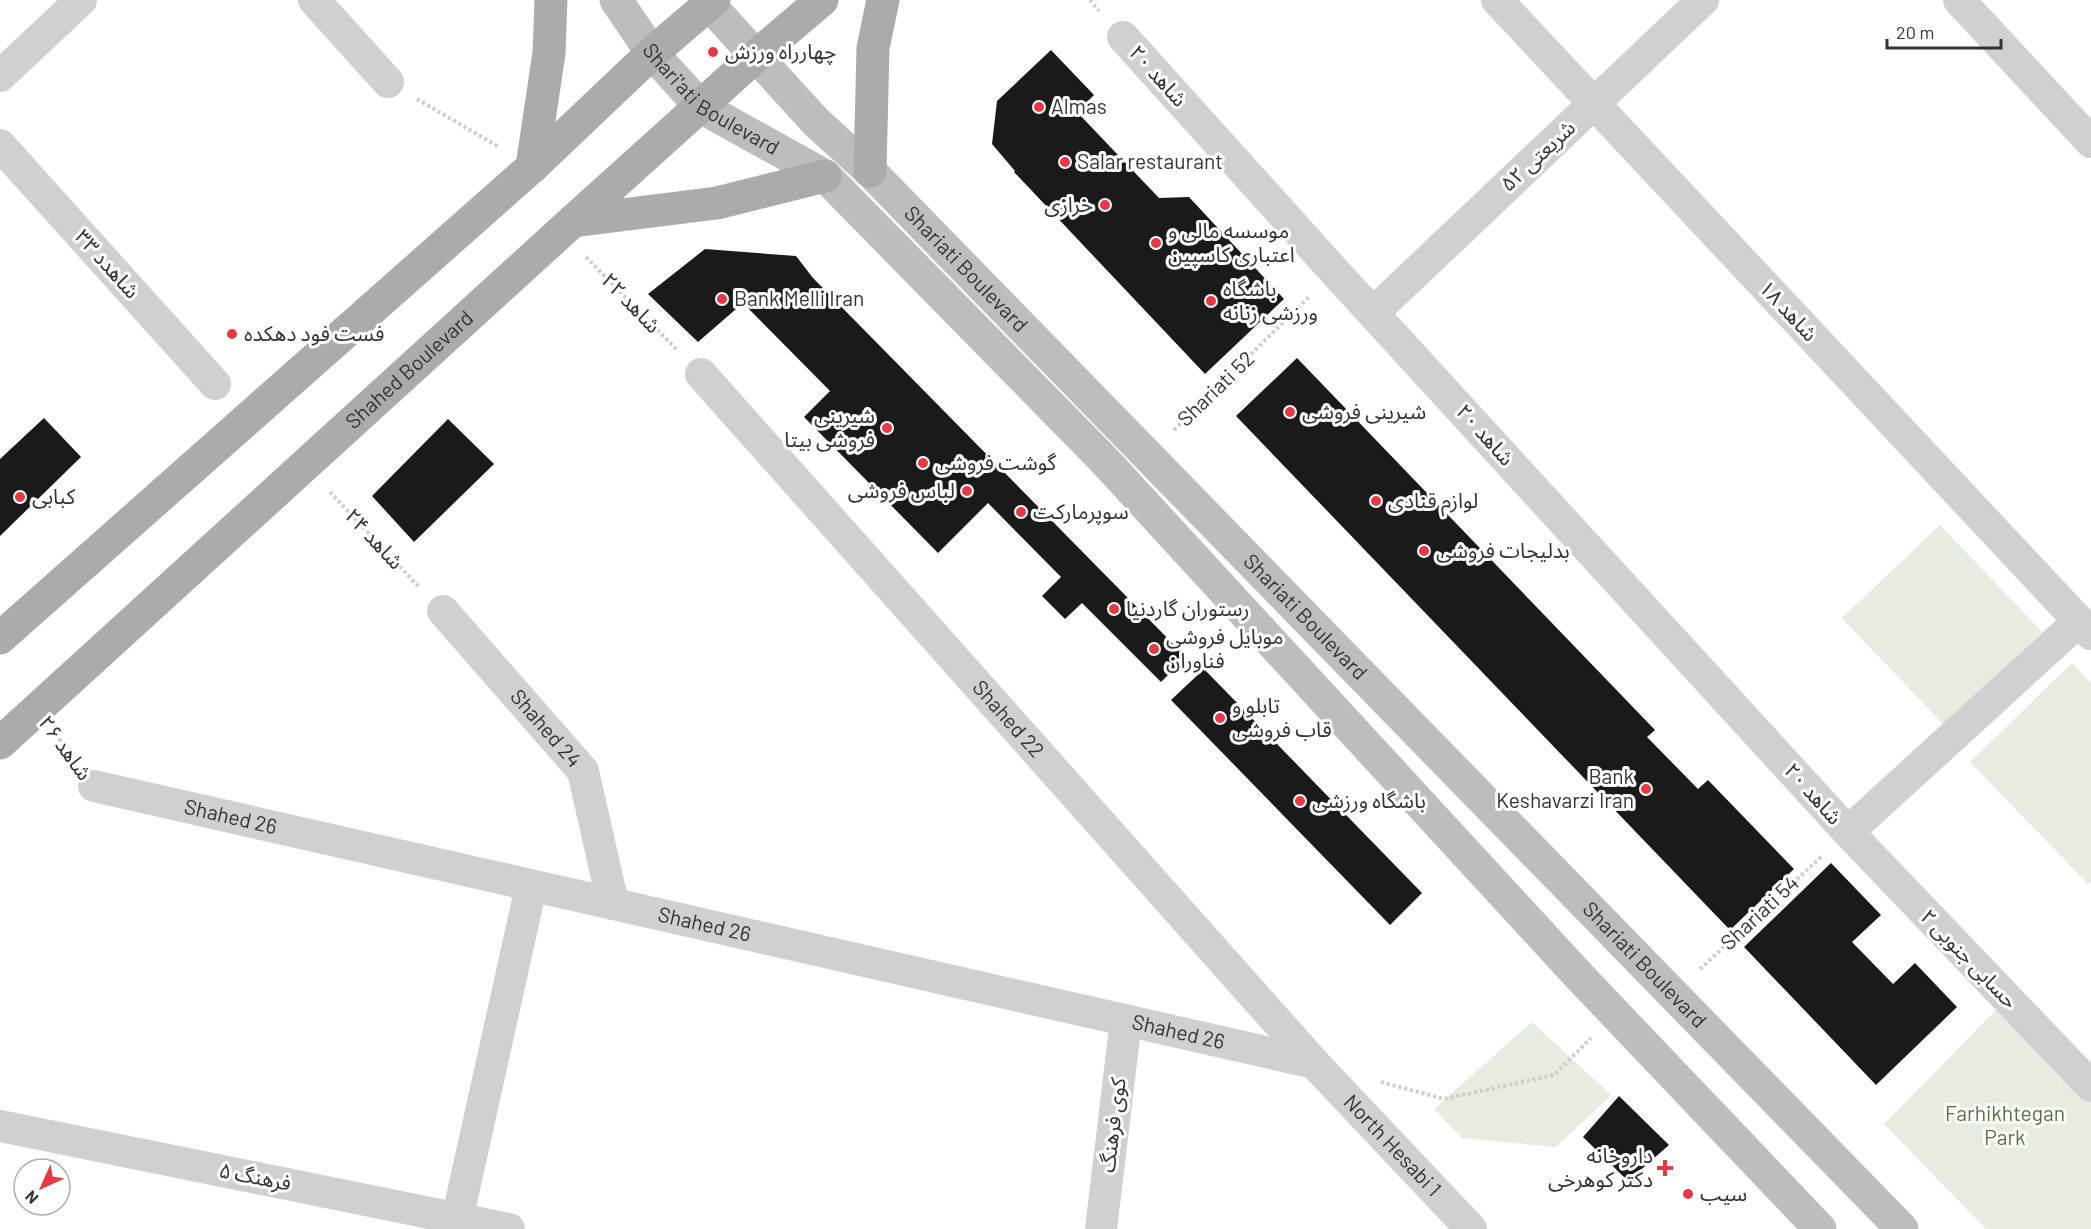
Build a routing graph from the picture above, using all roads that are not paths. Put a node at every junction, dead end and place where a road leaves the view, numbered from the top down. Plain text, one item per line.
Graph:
1 (81, 0) edge
2 (314, 0) edge
3 (551, 0) edge
4 (616, 0) edge
5 (822, 0) edge
6 (883, 0) edge
7 (1497, 0) edge
8 (1703, 0) edge
9 (1959, 0) edge
10 (709, 1) edge
11 (1123, 37) dead end
12 (652, 52) junction
13 (756, 56) junction
14 (0, 76) edge
15 (388, 82) road end
16 (1594, 103) junction
17 (700, 107) junction
18 (2091, 142) edge
19 (0, 145) edge
20 (532, 166) junction
21 (870, 171) junction
22 (825, 176) junction
23 (567, 226) junction
24 (1373, 312) junction
25 (701, 374) road end
26 (214, 384) dead end
27 (443, 611) road end
28 (2085, 628) edge
29 (0, 638) edge
30 (0, 743) edge
31 (94, 786) road end
32 (1848, 832) junction
33 (531, 887) junction
34 (613, 904) junction
35 (1126, 1020) junction
36 (1314, 1063) junction
37 (2091, 1086) edge
38 (0, 1126) edge
39 (456, 1224) edge
40 (510, 1229) edge
41 (1101, 1229) edge
42 (1472, 1229) edge
43 (1820, 1229) edge
44 (1902, 1229) edge

1 - 14 street
2 - 15 street
3 - 20 main road
4 - 12 main road, Shari'ati Boulevard
5 - 13 main road, Shahed Boulevard
6 - 21 main road
7 - 16 street, شاهد ۱۸
8 - 16 street, شریعتی ۵۲
9 - 18 street
10 - 12 main road
10 - 13 main road, Shariati Boulevard
11 - 24 street, شاهد ۲۰
12 - 17 main road, Shari'ati Boulevard
12 - 20 main road
13 - 17 main road, Shahed Boulevard
13 - 21 main road, Shariati Boulevard
16 - 24 street, شریعتی ۵۲
16 - 28 street, شاهد ۱۸
17 - 22 main road, Shari'ati Boulevard
17 - 23 main road, Shahed Boulevard
19 - 26 street, شاهدد ۳۳
20 - 29 main road
21 - 44 main road, Shariati Boulevard
22 - 23 main road
22 - 43 main road, Shariati Boulevard
23 - 30 main road, Shahed Boulevard
24 - 32 street, شاهد ۲۰
25 - 36 street, Shahed 22
27 - 34 street, Shahed 24
28 - 32 street
31 - 33 street, Shahed 26
32 - 37 street, حسابی جنوبی ۲
33 - 34 street, Shahed 26
33 - 39 street
34 - 35 street, Shahed 26
35 - 36 street, Shahed 26
35 - 41 street, کوی فرهنگ
36 - 42 street, North Hesabi 1
38 - 39 street, فرهنگ ۵
39 - 40 street, فرهنگ ۵

